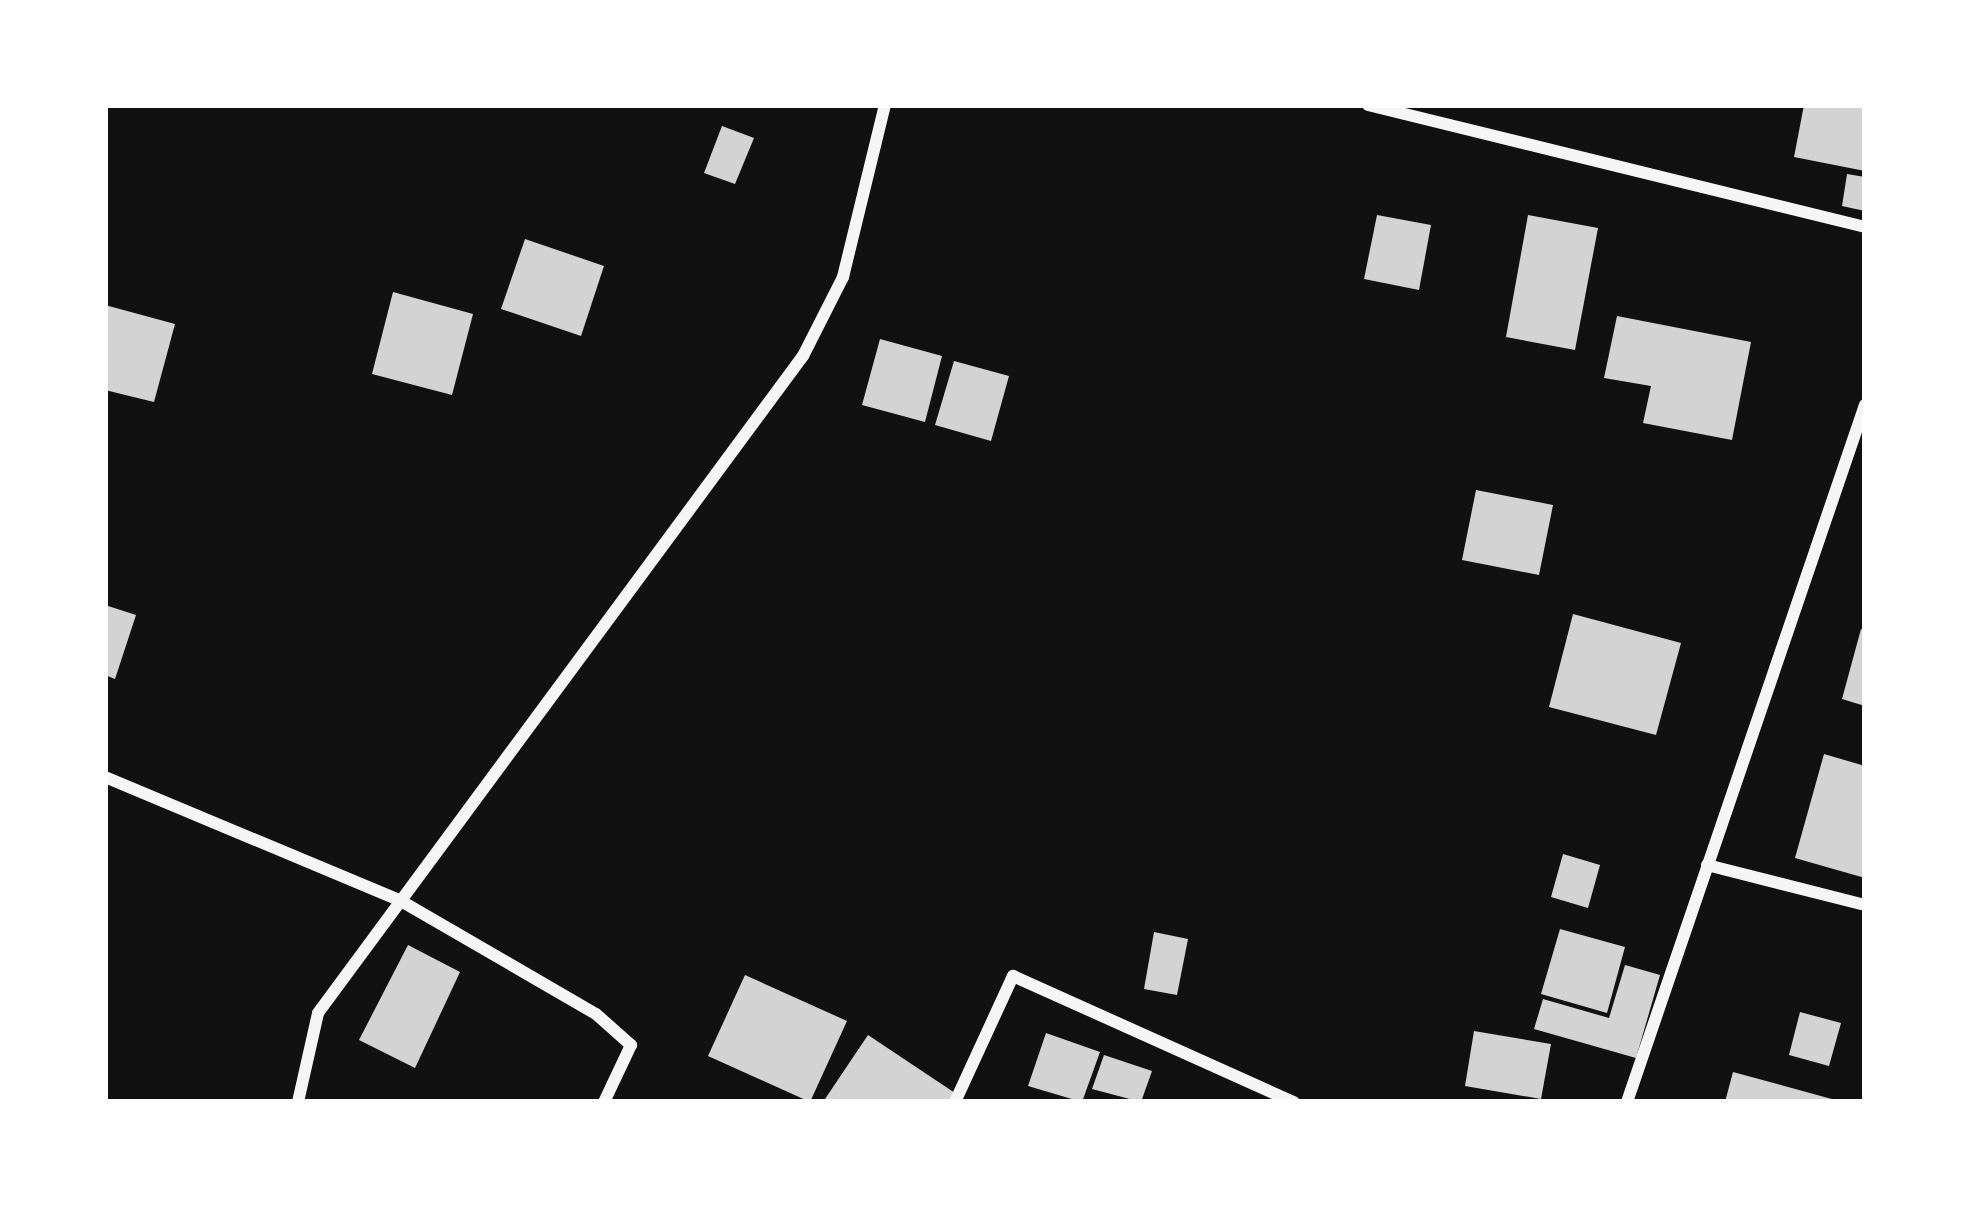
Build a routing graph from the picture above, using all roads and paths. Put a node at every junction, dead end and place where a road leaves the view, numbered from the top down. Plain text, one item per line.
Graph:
1 (885, 105) edge
2 (1368, 105) edge
3 (1865, 226) edge
4 (1865, 405) edge
5 (105, 777) edge
6 (1707, 865) junction
7 (401, 901) junction
8 (1865, 905) edge
9 (298, 1102) edge
10 (604, 1102) edge
11 (955, 1102) edge
12 (1294, 1102) edge
13 (1627, 1102) edge

1 - 7 street
2 - 3 street
4 - 6 street
5 - 7 street
6 - 8 street
6 - 13 street
7 - 9 street
7 - 10 street
11 - 12 street

